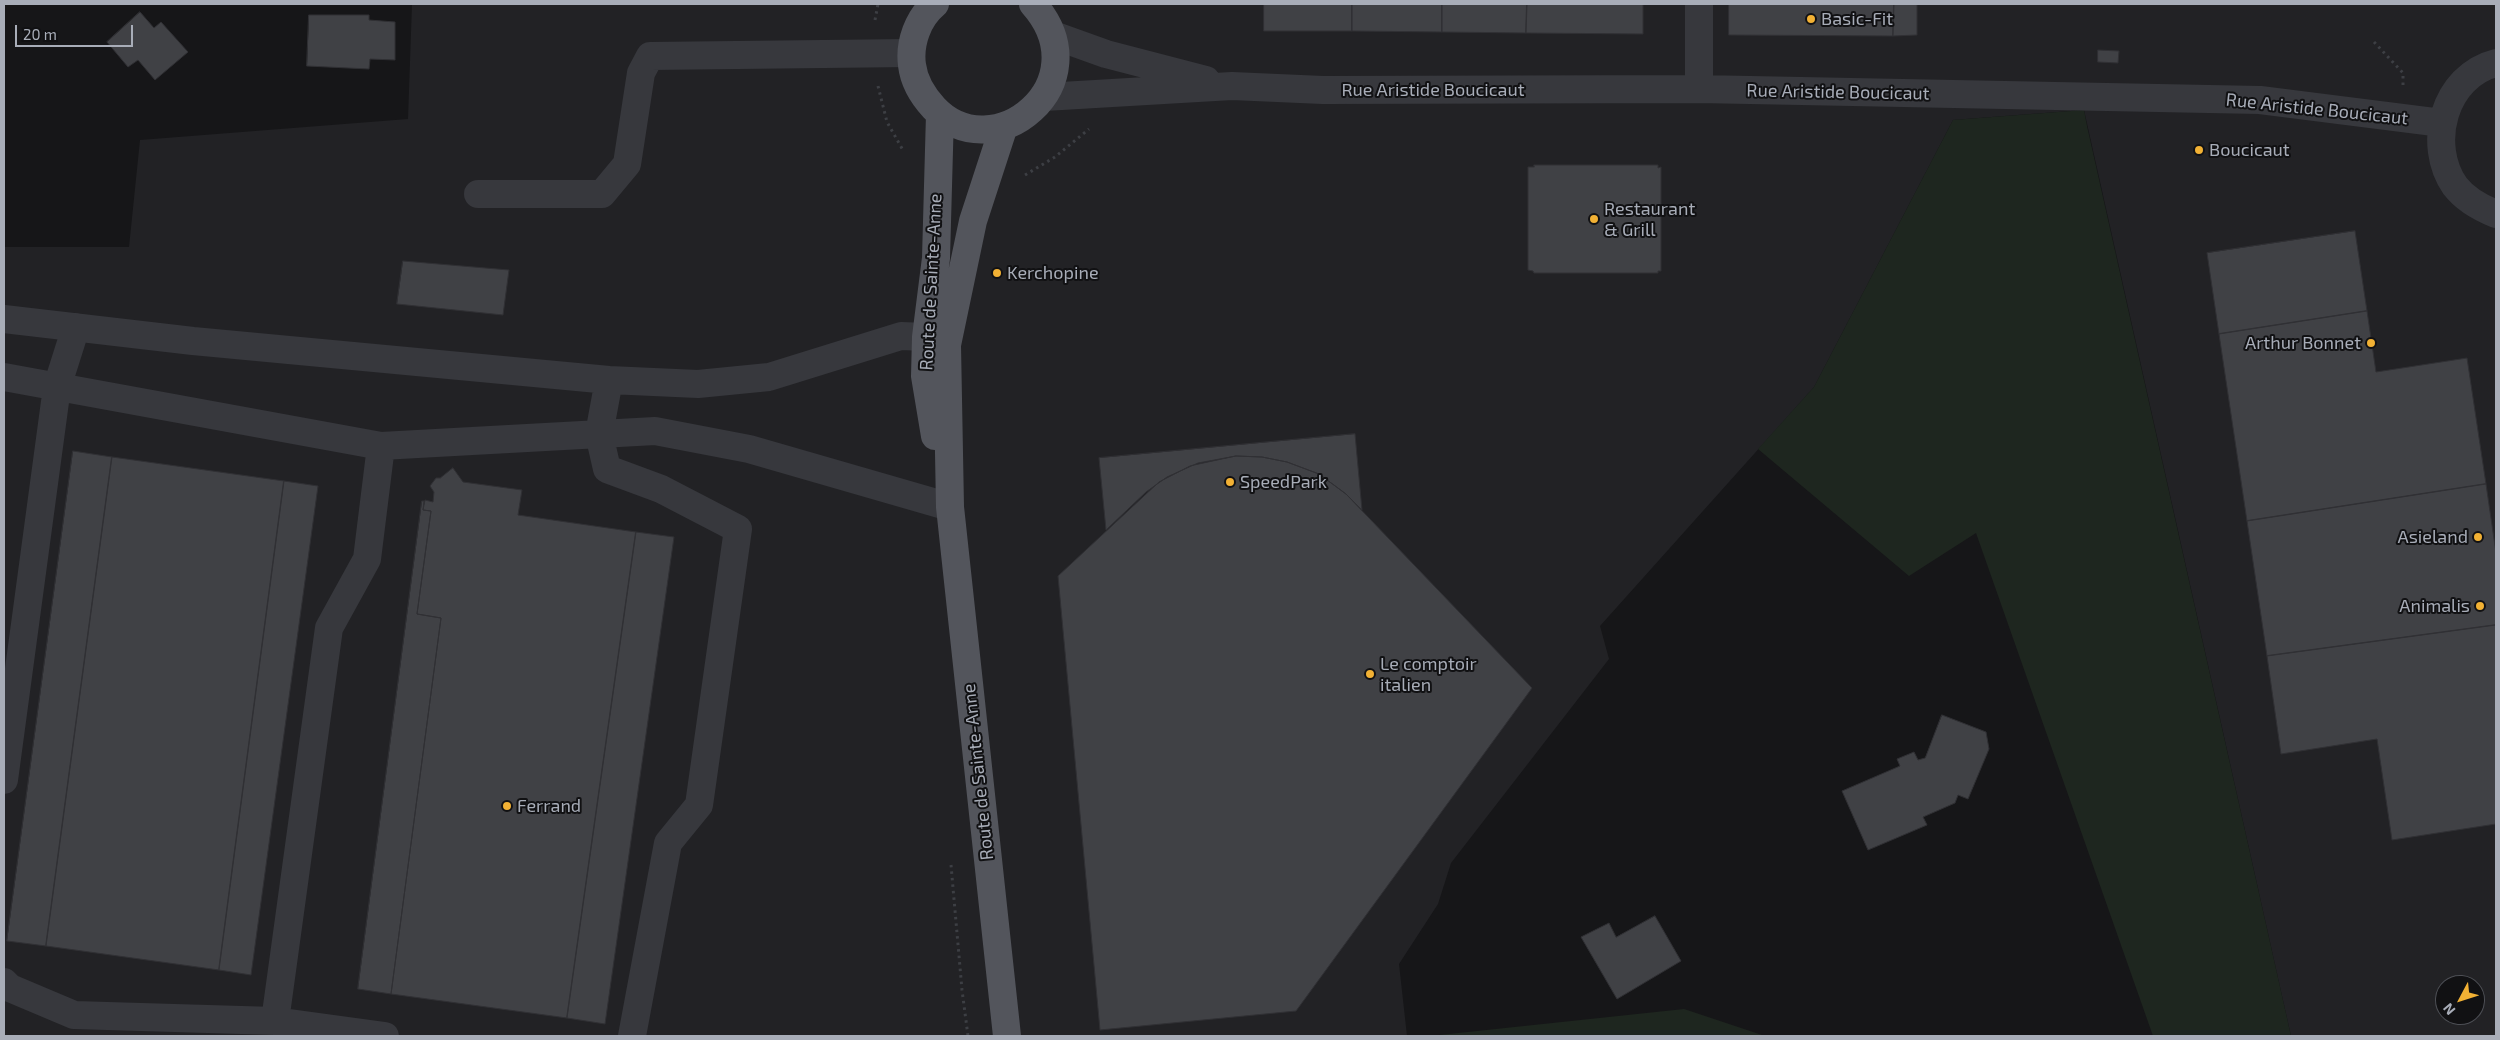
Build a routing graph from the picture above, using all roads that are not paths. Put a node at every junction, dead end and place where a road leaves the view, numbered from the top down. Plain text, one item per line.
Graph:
1 (935, 4) edge
2 (1033, 4) edge
3 (1699, 4) edge
4 (1053, 35) junction
5 (910, 53) junction
6 (2496, 63) edge
7 (1232, 86) junction
8 (1700, 89) junction
9 (1044, 97) junction
10 (940, 114) junction
11 (2442, 123) junction
12 (1004, 126) junction
13 (478, 194) dead end
14 (2496, 214) edge
15 (4, 319) edge
16 (76, 327) junction
17 (926, 337) junction
18 (4, 378) edge
19 (609, 380) junction
20 (57, 388) junction
21 (599, 434) junction
22 (381, 446) junction
23 (950, 507) junction
24 (4, 780) edge
25 (4, 982) edge
26 (274, 1021) junction
27 (385, 1036) edge
28 (632, 1036) edge
29 (1007, 1036) edge

1 - 5 main road
2 - 4 main road
3 - 8 street
4 - 7 street, Rue Aristide Boucicaut
4 - 9 main road
5 - 10 main road
5 - 13 street
6 - 11 street
7 - 8 street, Rue Aristide Boucicaut
7 - 9 street, Rue Aristide Boucicaut
8 - 11 street, Rue Aristide Boucicaut
9 - 12 main road
10 - 12 main road
10 - 17 main road, Route de Sainte-Anne
11 - 14 street
12 - 23 main road, Route de Sainte-Anne
15 - 16 street
16 - 19 street
16 - 20 street
17 - 19 street
17 - 23 main road, Route de Sainte-Anne
18 - 20 street
19 - 21 street
20 - 22 street
20 - 24 street
21 - 22 street
21 - 23 street
21 - 28 street
22 - 26 street
23 - 29 main road, Route de Sainte-Anne
25 - 26 street
26 - 27 street

